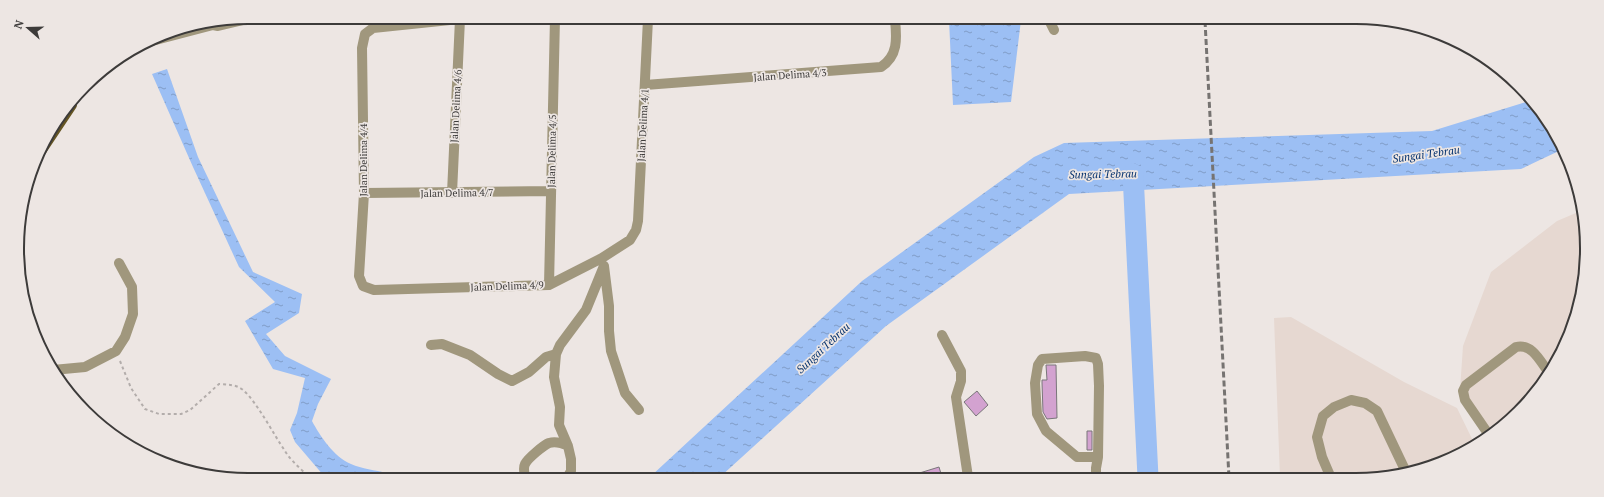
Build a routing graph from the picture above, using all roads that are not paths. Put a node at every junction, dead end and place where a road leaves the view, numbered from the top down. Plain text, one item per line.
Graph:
1 (413, 24) edge
2 (464, 24) edge
3 (555, 24) edge
4 (648, 24) edge
5 (895, 24) edge
6 (1051, 24) edge
7 (1054, 30) dead end
8 (645, 85) junction
9 (551, 191) junction
10 (364, 193) junction
11 (452, 193) junction
12 (636, 230) joint
13 (603, 262) junction
14 (119, 263) dead end
15 (549, 284) junction
16 (363, 286) joint
17 (942, 335) dead end
18 (431, 345) dead end
19 (556, 354) junction
20 (1545, 368) edge
21 (60, 369) edge
22 (639, 410) dead end
23 (560, 424) junction
24 (1486, 431) edge
25 (550, 443) junction
26 (568, 446) junction
27 (1098, 457) junction
28 (1404, 468) edge
29 (524, 473) edge
30 (569, 473) edge
31 (967, 473) edge
32 (1096, 473) edge
33 (1329, 473) edge

1 - 10 street, Jalan Delima 4/4
2 - 11 street, Jalan Delima 4/6
3 - 9 street, Jalan Delima 4/5
4 - 8 street, Jalan Delima 4/1
5 - 8 street, Jalan Delima 4/3
6 - 7 street
8 - 12 street, Jalan Delima 4/1
9 - 11 street, Jalan Delima 4/7
9 - 15 street, Jalan Delima 4/5
10 - 11 street, Jalan Delima 4/7
10 - 16 street, Jalan Delima 4/4
12 - 13 street, Jalan Delima 4/9
13 - 15 street, Jalan Delima 4/9
13 - 19 street
13 - 22 street
14 - 21 street
15 - 16 street, Jalan Delima 4/9
17 - 31 street
18 - 19 street
19 - 23 street
20 - 24 street
23 - 25 street
23 - 26 street
25 - 26 street
25 - 29 street
26 - 30 street
27 - 27 street
27 - 32 street
28 - 33 street

